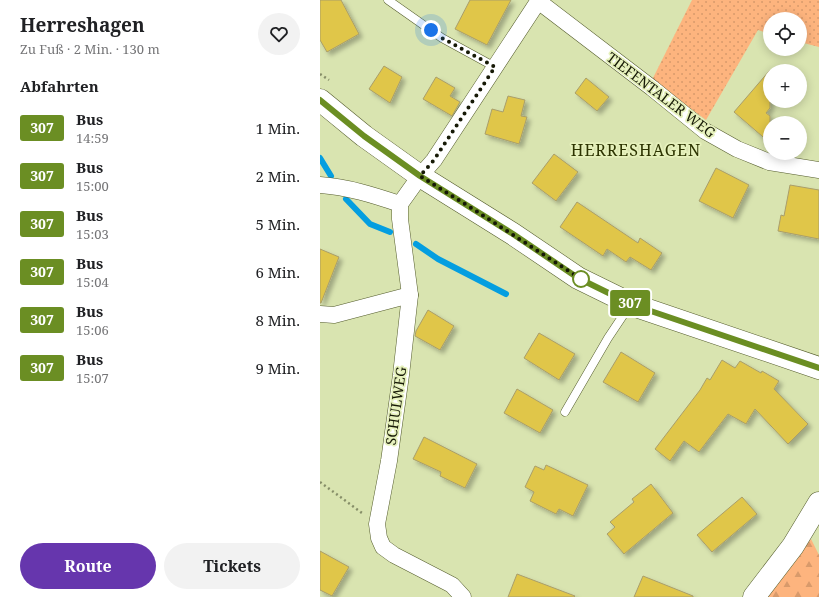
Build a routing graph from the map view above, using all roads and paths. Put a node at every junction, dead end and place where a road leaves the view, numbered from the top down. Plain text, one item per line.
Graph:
1 (388, 0) edge
2 (538, 0) edge
3 (495, 67) junction
4 (320, 74) edge
5 (326, 91) edge
6 (819, 170) edge
7 (420, 176) junction
8 (320, 185) edge
9 (400, 204) junction
10 (410, 295) junction
11 (631, 304) junction
12 (320, 314) edge
13 (819, 368) edge
14 (565, 412) dead end
15 (320, 482) edge
16 (819, 503) edge
17 (377, 524) junction
18 (463, 597) edge
19 (754, 597) edge

1 - 3 lane
2 - 3 street
2 - 6 street, TIEFENTALER WEG
3 - 7 street
4 - 5 path
5 - 7 main road
7 - 9 street
7 - 11 main road
8 - 9 street
9 - 10 street, SCHULWEG
10 - 12 street
10 - 17 street, SCHULWEG
11 - 13 main road
11 - 14 lane
15 - 17 path
16 - 19 main road
17 - 18 street, SCHULWEG

